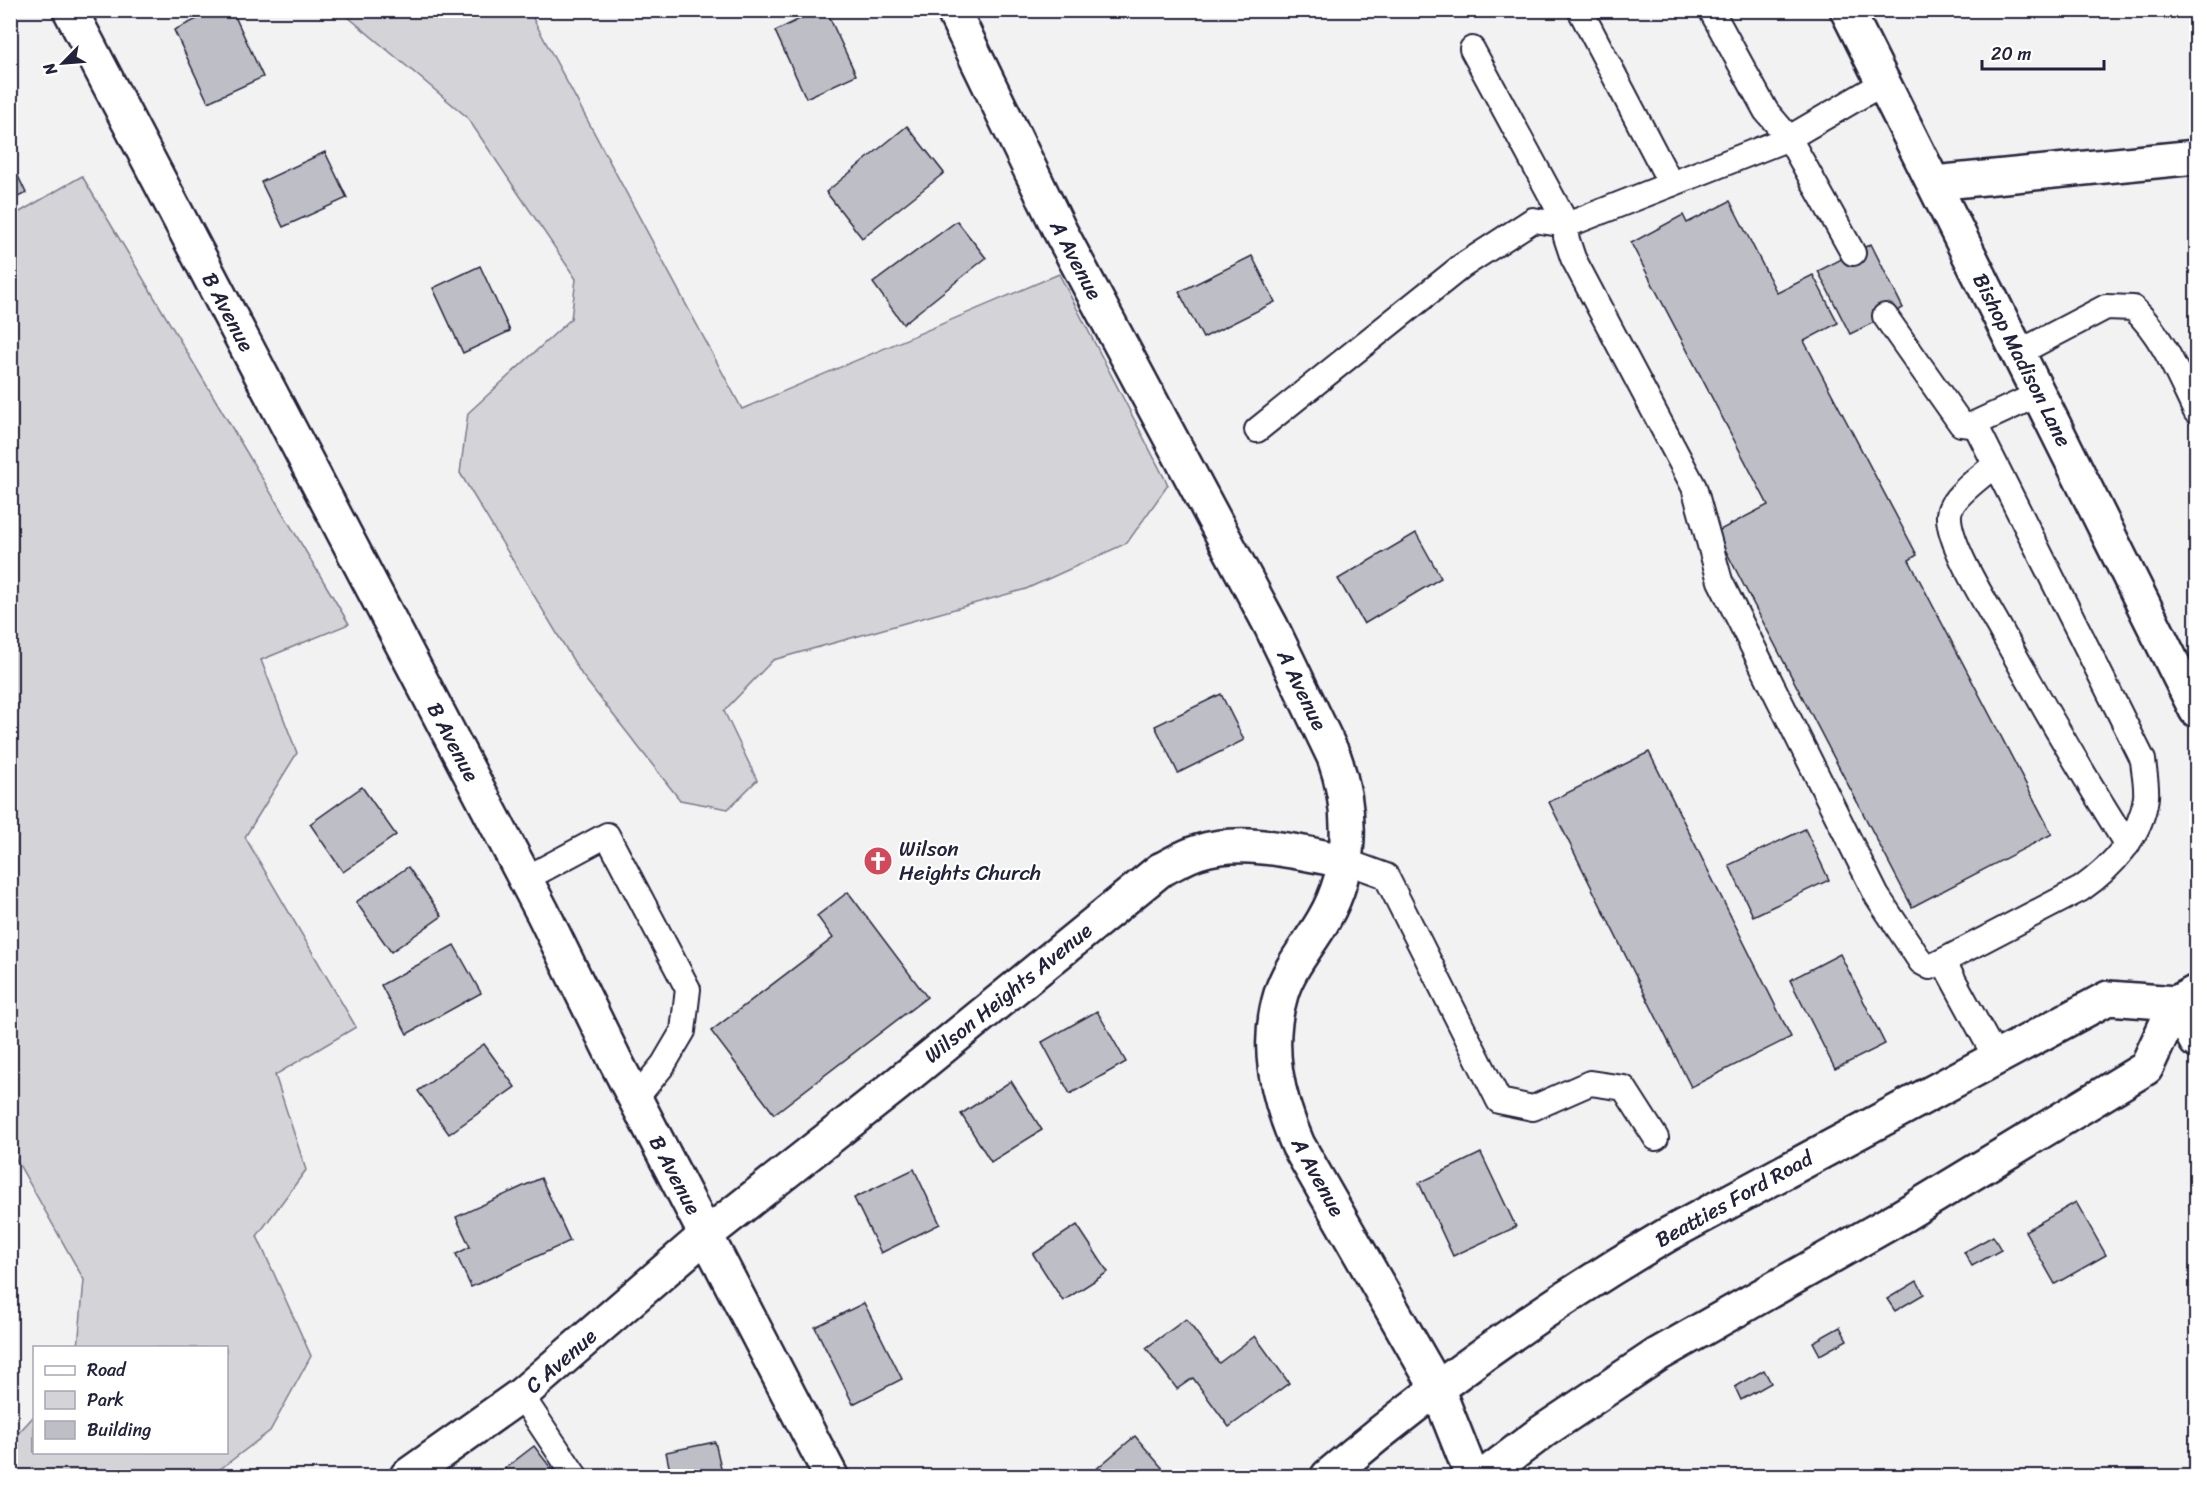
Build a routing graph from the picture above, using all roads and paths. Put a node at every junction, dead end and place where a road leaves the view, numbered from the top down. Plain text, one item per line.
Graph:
1 (70, 10) edge
2 (953, 10) edge
3 (1580, 10) edge
4 (1711, 10) edge
5 (1847, 10) edge
6 (1473, 49) dead end
7 (1883, 83) junction
8 (1789, 138) junction
9 (2196, 156) edge
10 (1934, 183) junction
11 (1671, 184) junction
12 (1567, 225) junction
13 (1853, 253) dead end
14 (1885, 316) dead end
15 (2018, 353) junction
16 (2039, 394) junction
17 (2196, 411) edge
18 (1975, 424) junction
19 (1257, 430) dead end
20 (1995, 465) junction
21 (2196, 710) edge
22 (2127, 845) junction
23 (1345, 861) junction
24 (525, 879) junction
25 (1943, 961) junction
26 (2186, 998) edge
27 (2196, 1041) edge
28 (1996, 1058) junction
29 (636, 1099) junction
30 (1656, 1138) dead end
31 (706, 1235) junction
32 (1437, 1388) junction
33 (521, 1395) junction
34 (407, 1476) edge
35 (575, 1476) edge
36 (831, 1476) edge
37 (1328, 1476) edge
38 (1472, 1476) edge
39 (1484, 1476) edge

1 - 24 street, B Avenue
2 - 23 street, A Avenue
3 - 11 lane
4 - 8 lane
5 - 7 street, Bishop Madison Lane
6 - 12 lane
7 - 8 lane
7 - 10 street, Bishop Madison Lane
8 - 11 lane
8 - 13 lane
9 - 10 street
10 - 15 street, Bishop Madison Lane
11 - 12 lane
12 - 19 lane
12 - 25 lane
14 - 18 lane
15 - 16 street, Bishop Madison Lane
15 - 17 lane
16 - 18 lane
16 - 21 street, Bishop Madison Lane
18 - 20 lane
20 - 22 lane
20 - 22 lane
22 - 25 lane
23 - 30 lane
23 - 31 street, Wilson Heights Avenue
23 - 32 street, A Avenue
24 - 29 street, B Avenue
24 - 29 lane
25 - 28 lane
26 - 27 street
26 - 28 street, Beatties Ford Road
26 - 39 street
28 - 32 street, Beatties Ford Road
29 - 31 street, B Avenue
31 - 33 street, C Avenue
31 - 36 street, B Avenue
32 - 37 street, Beatties Ford Road
32 - 38 street, A Avenue
33 - 34 street, C Avenue
33 - 35 lane

